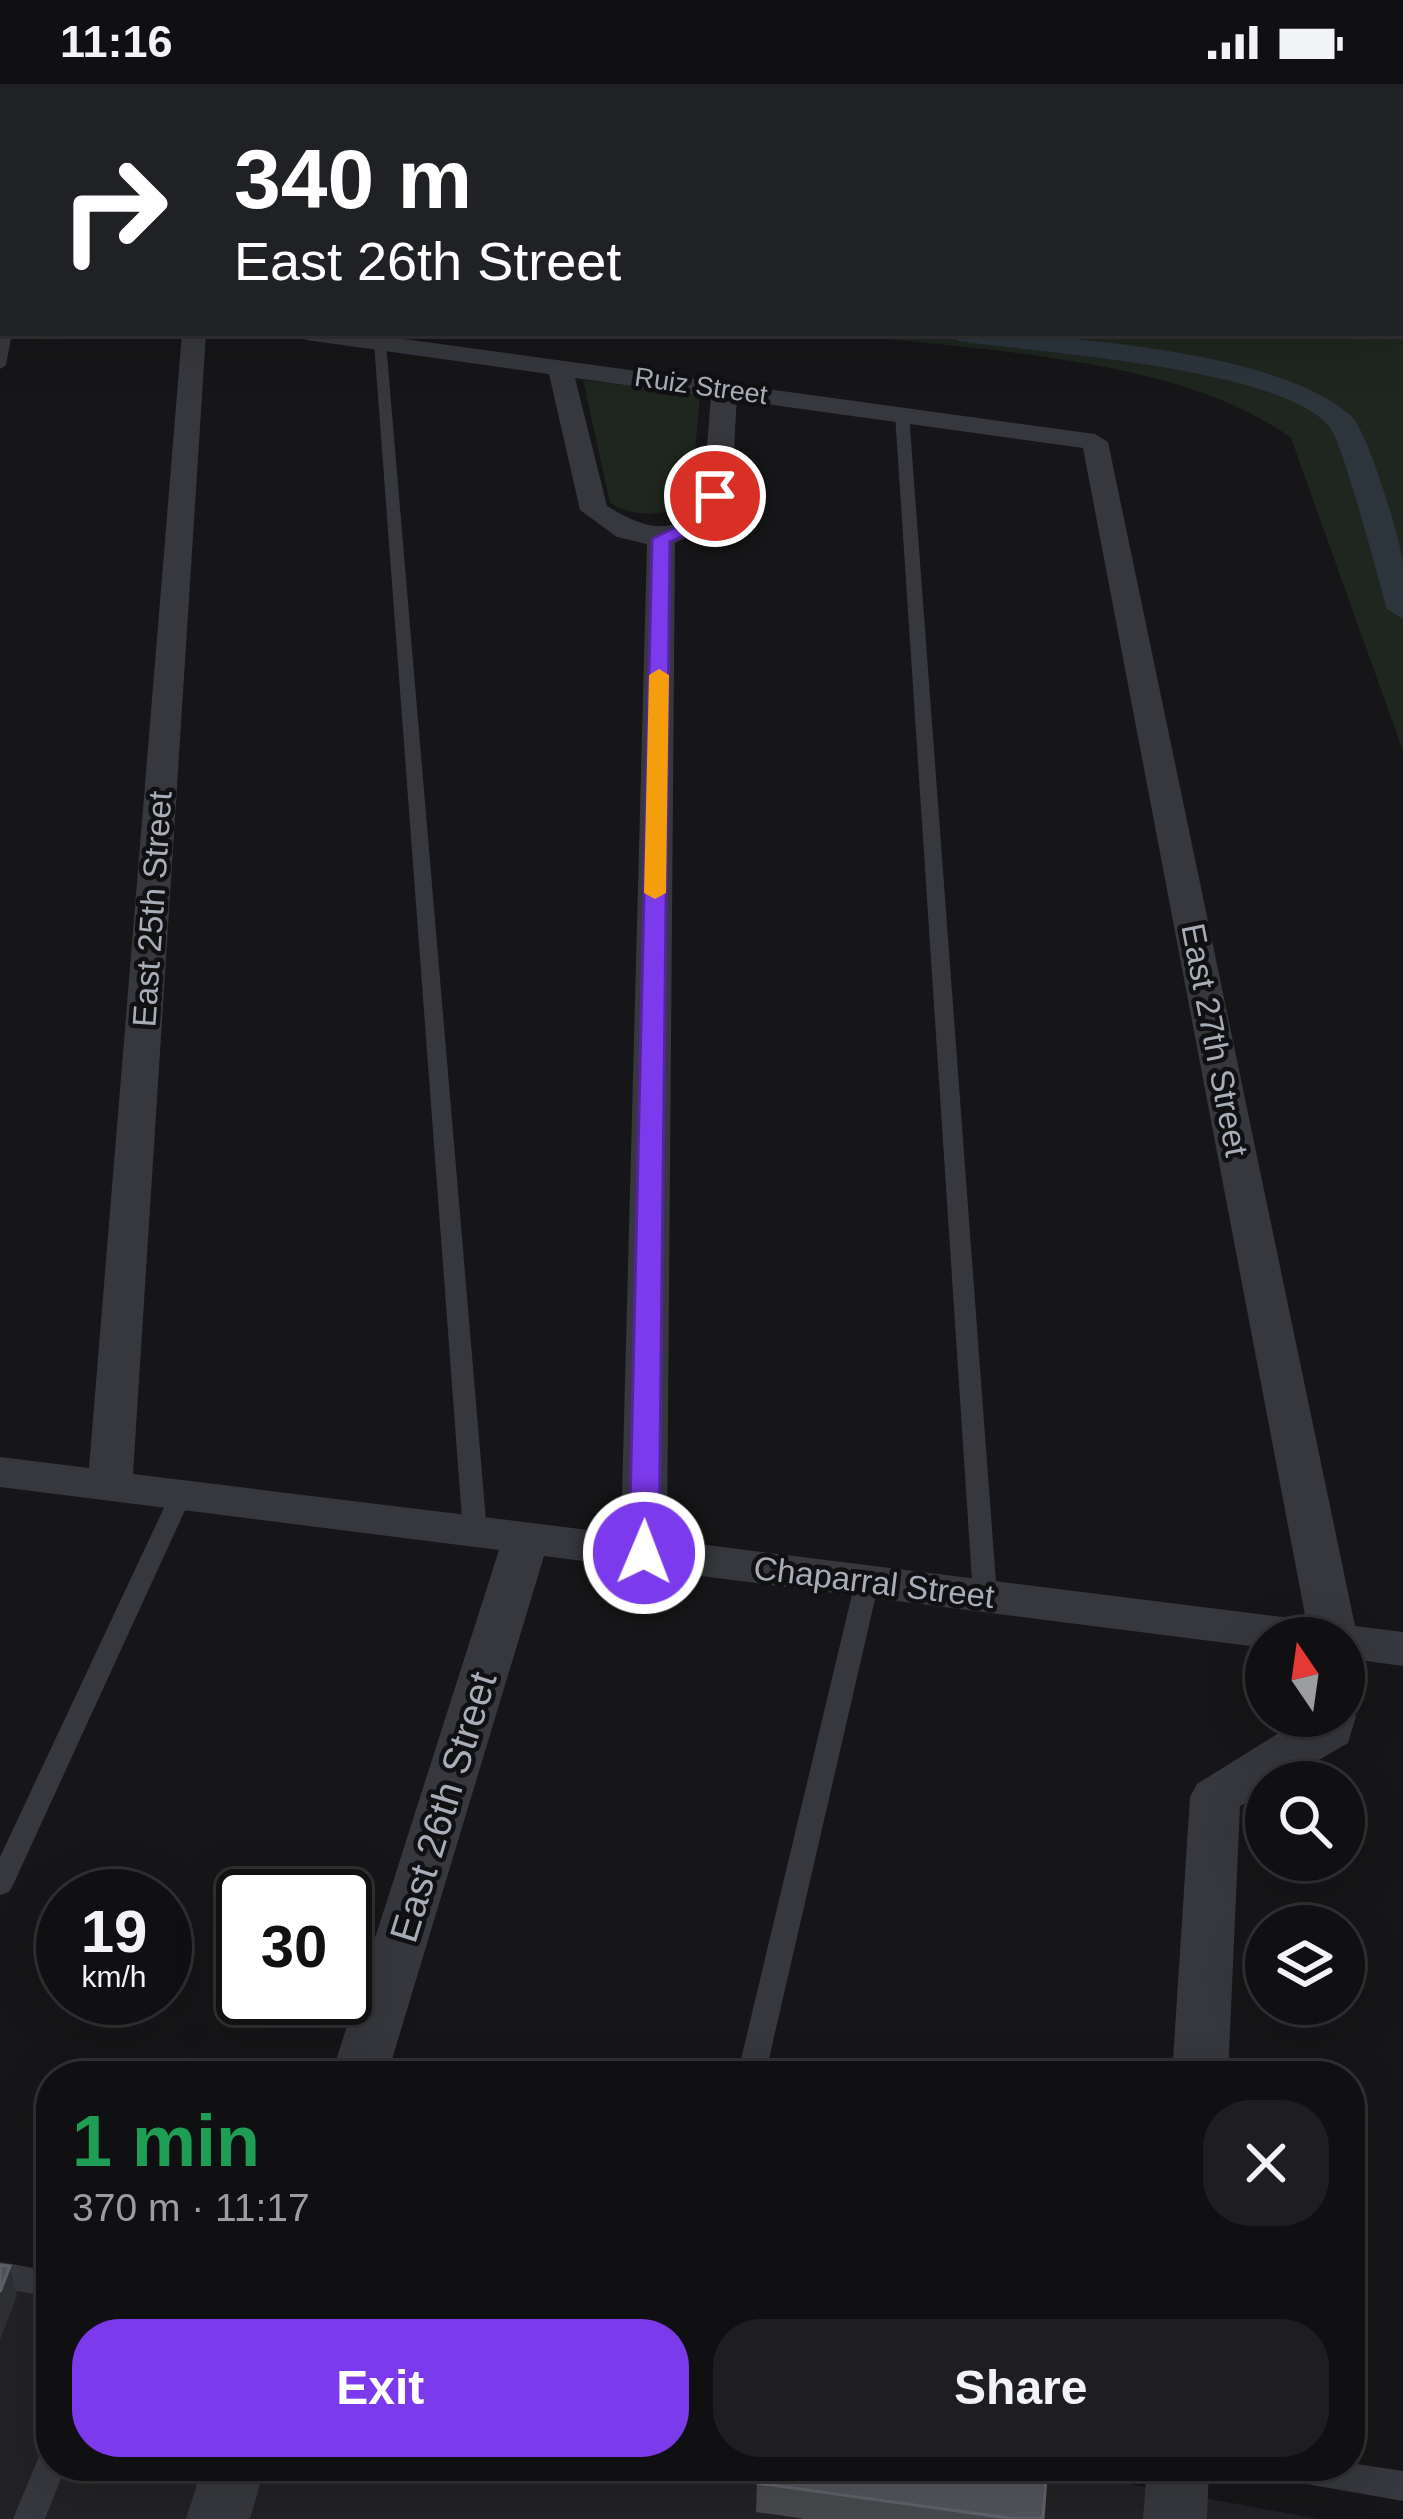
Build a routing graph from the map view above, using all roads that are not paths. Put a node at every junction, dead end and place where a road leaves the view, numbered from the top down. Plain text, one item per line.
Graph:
1 (194, 336) edge
2 (328, 336) edge
3 (380, 343) junction
4 (560, 368) junction
5 (725, 389) junction
6 (902, 414) junction
7 (1095, 442) joint
8 (661, 539) junction
9 (0, 1472) edge
10 (110, 1486) junction
11 (181, 1495) junction
12 (475, 1532) junction
13 (526, 1539) junction
14 (644, 1553) junction
15 (867, 1582) junction
16 (985, 1596) junction
17 (1330, 1617) edge
18 (1245, 1629) edge
19 (1365, 1643) edge
20 (1403, 1648) edge
21 (1318, 1737) edge
22 (0, 1885) edge
23 (364, 2061) edge
24 (755, 2061) edge
25 (1201, 2061) edge
26 (0, 2275) edge
27 (36, 2281) edge
28 (1365, 2480) edge
29 (44, 2481) edge
30 (229, 2481) edge
31 (1177, 2481) edge
32 (1403, 2486) edge
33 (29, 2519) edge
34 (218, 2519) edge
35 (1175, 2519) edge

1 - 10 street, East 25th Street
2 - 3 street, Ruiz Street
3 - 4 street, Ruiz Street
3 - 12 lane
4 - 5 street, Ruiz Street
4 - 8 street
5 - 6 street, Ruiz Street
5 - 8 street
6 - 7 street, Ruiz Street
6 - 16 lane
7 - 17 street, East 27th Street
8 - 14 street
9 - 10 street, Chaparral Street
10 - 11 street, Chaparral Street
11 - 12 street, Chaparral Street
11 - 22 lane
12 - 13 street, Chaparral Street
13 - 14 street, Chaparral Street
13 - 23 street, East 26th Street
14 - 15 street, Chaparral Street
15 - 16 street, Chaparral Street
15 - 24 lane
16 - 18 street, Chaparral Street
19 - 20 street
21 - 25 street
26 - 27 lane
28 - 32 lane
29 - 33 lane
30 - 34 street
31 - 35 street

